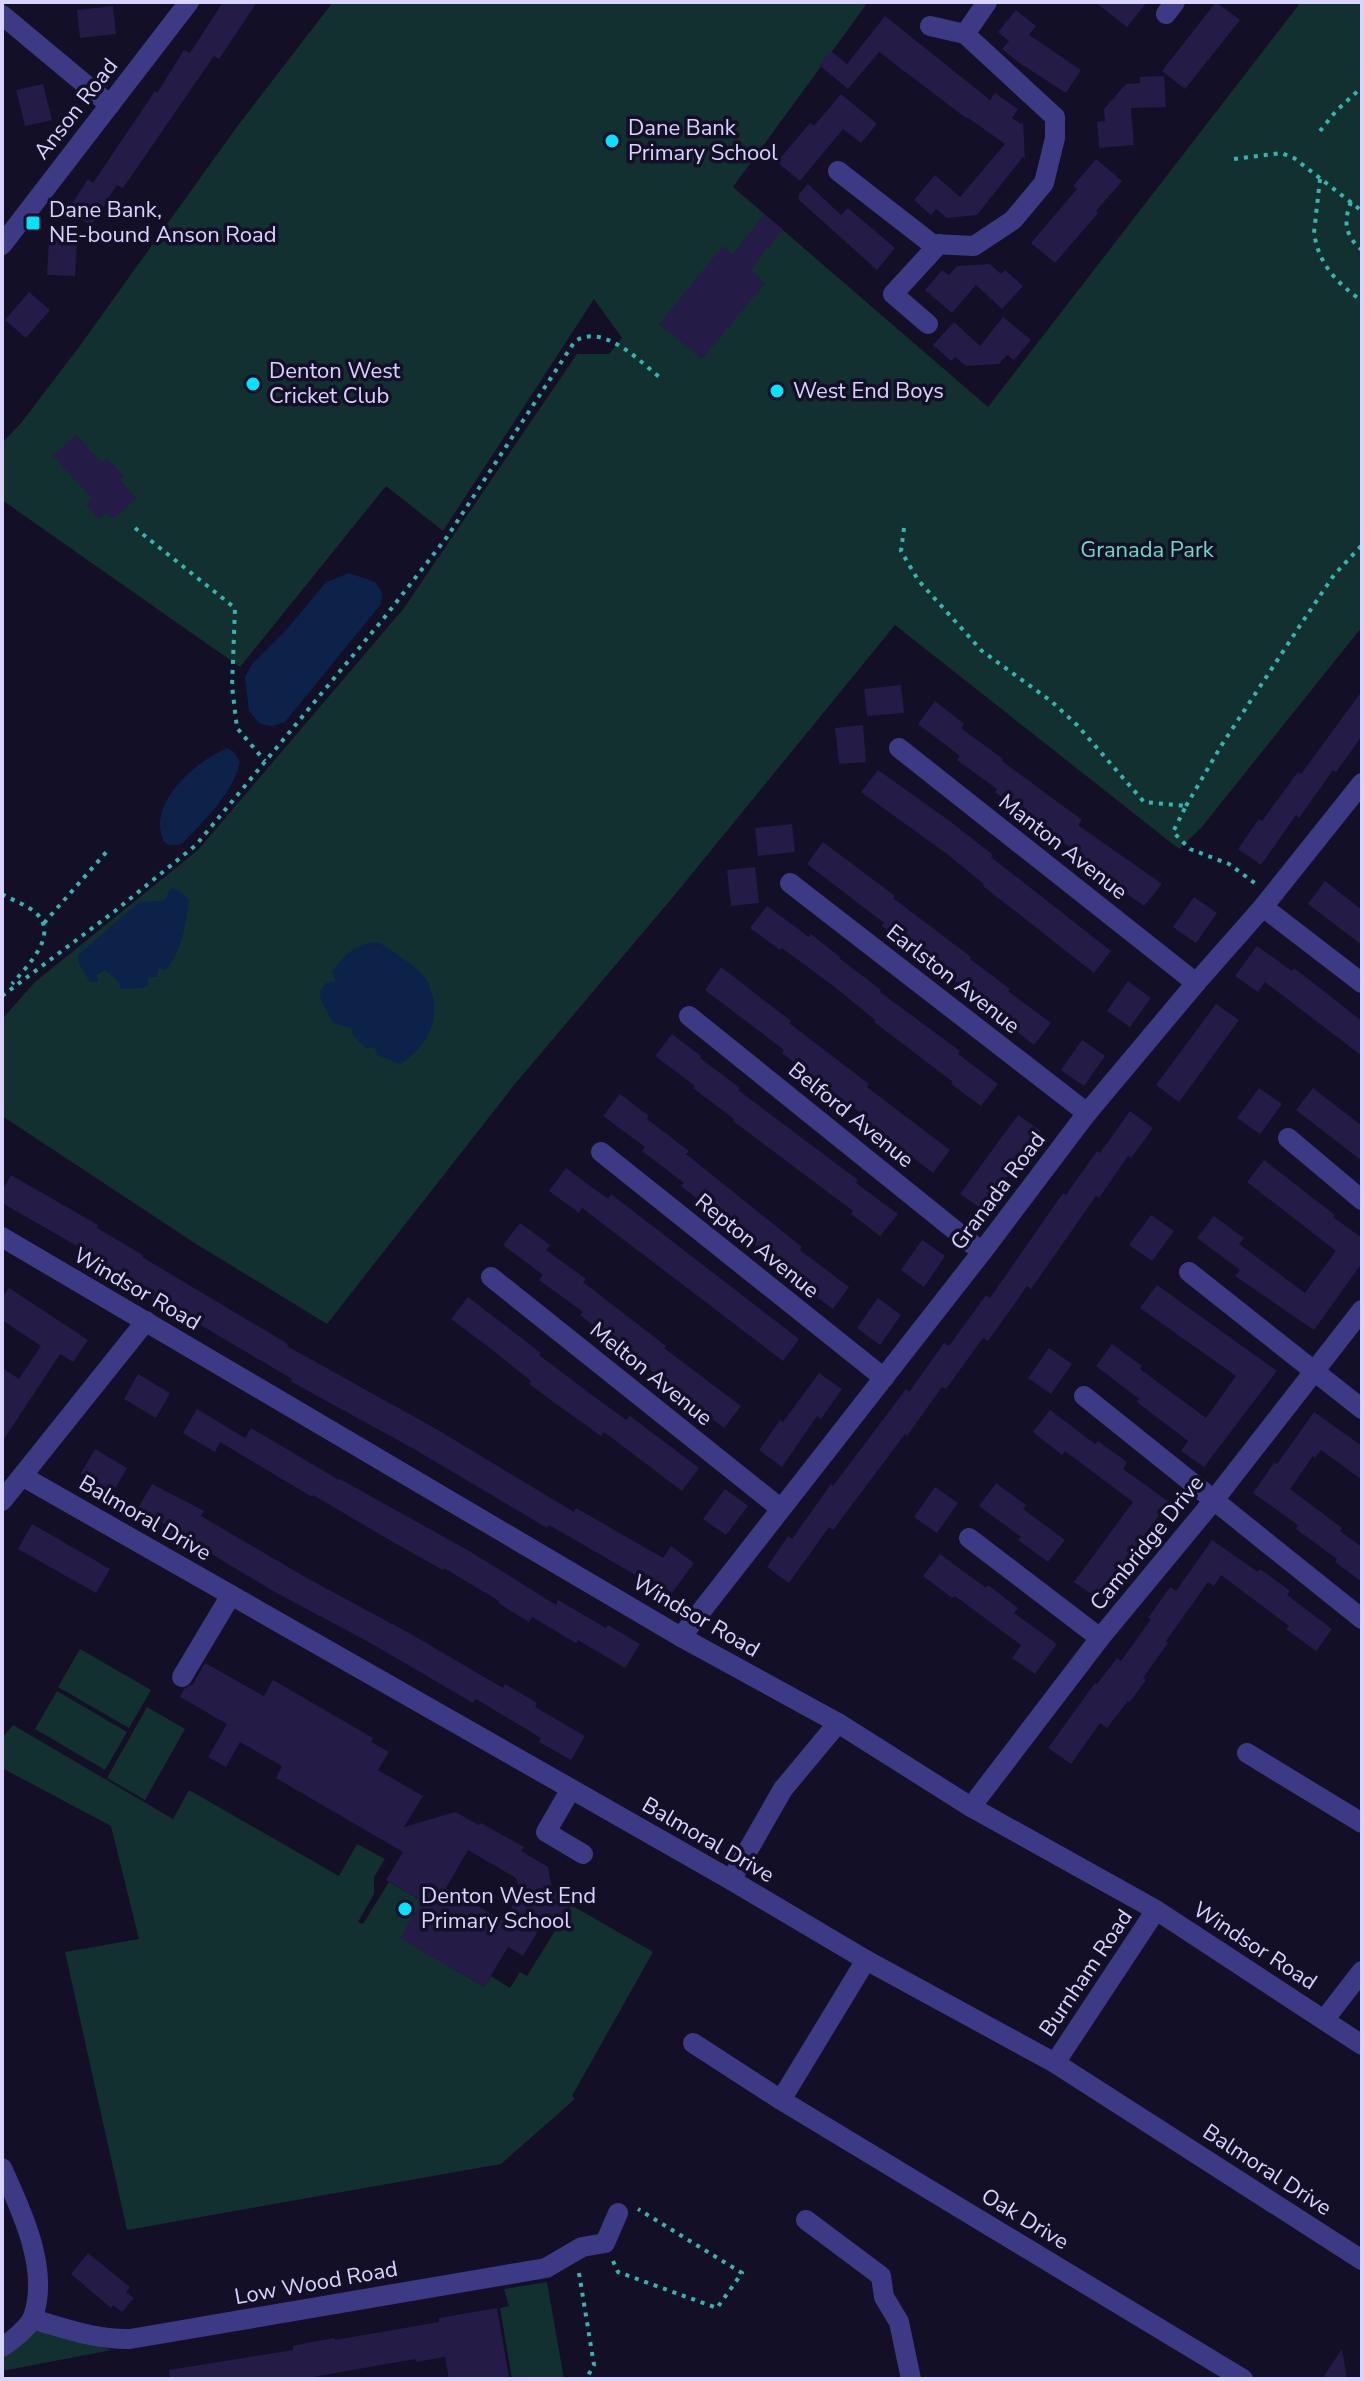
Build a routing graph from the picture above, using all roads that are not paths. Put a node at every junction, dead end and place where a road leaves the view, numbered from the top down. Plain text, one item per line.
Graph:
1 (189, 2) edge
2 (987, 2) edge
3 (2, 15) edge
4 (930, 26) dead end
5 (965, 34) junction
6 (110, 105) junction
7 (838, 171) dead end
8 (939, 244) junction
9 (2, 245) edge
10 (928, 324) dead end
11 (899, 748) dead end
12 (1362, 783) edge
13 (790, 883) dead end
14 (1268, 901) junction
15 (1196, 983) junction
16 (1362, 983) edge
17 (689, 1016) dead end
18 (1087, 1113) junction
19 (1288, 1138) dead end
20 (601, 1152) dead end
21 (1362, 1200) edge
22 (2, 1237) edge
23 (982, 1252) junction
24 (1189, 1272) dead end
25 (491, 1277) dead end
26 (1362, 1310) edge
27 (146, 1321) junction
28 (1314, 1371) junction
29 (884, 1378) junction
30 (1084, 1396) dead end
31 (1362, 1409) edge
32 (22, 1476) junction
33 (1214, 1500) junction
34 (2, 1501) edge
35 (780, 1508) junction
36 (969, 1538) dead end
37 (231, 1595) junction
38 (1362, 1619) edge
39 (681, 1637) junction
40 (1100, 1638) junction
41 (182, 1677) dead end
42 (838, 1723) junction
43 (1247, 1753) dead end
44 (571, 1789) junction
45 (971, 1807) junction
46 (1362, 1823) edge
47 (583, 1854) dead end
48 (731, 1880) junction
49 (1156, 1910) junction
50 (866, 1960) junction
51 (1362, 1971) edge
52 (1324, 2020) junction
53 (693, 2043) dead end
54 (1362, 2045) edge
55 (1055, 2063) junction
56 (781, 2100) junction
57 (2, 2168) edge
58 (618, 2213) road end
59 (806, 2220) dead end
60 (1362, 2260) edge
61 (32, 2319) junction
62 (2, 2347) edge
63 (911, 2379) edge
64 (1243, 2379) edge

1 - 6 street, Anson Road
2 - 5 street
3 - 6 street
4 - 5 street
5 - 8 street
6 - 9 street, Anson Road
7 - 8 street
8 - 10 street
11 - 15 street, Manton Avenue
12 - 14 street, Granada Road
13 - 18 street, Earlston Avenue
14 - 15 street, Granada Road
14 - 16 street
15 - 18 street, Granada Road
17 - 23 street, Belford Avenue
18 - 23 street, Granada Road
19 - 21 street
20 - 29 street, Repton Avenue
22 - 27 street, Windsor Road
23 - 29 street, Granada Road
24 - 28 street
25 - 35 street, Melton Avenue
26 - 28 street, Cambridge Drive
27 - 32 street
27 - 39 street, Windsor Road
28 - 31 street
28 - 33 street, Cambridge Drive
29 - 35 street, Granada Road
30 - 33 street
32 - 34 street
32 - 37 street, Balmoral Drive
33 - 38 street
33 - 40 street, Cambridge Drive
35 - 39 street, Granada Road
36 - 40 street
37 - 41 street
37 - 44 street, Balmoral Drive
39 - 42 street, Windsor Road
40 - 45 street, Cambridge Drive
42 - 45 street, Windsor Road
42 - 48 street
43 - 46 street
44 - 47 street
44 - 48 street, Balmoral Drive
45 - 49 street, Windsor Road
48 - 50 street, Balmoral Drive
49 - 52 street, Windsor Road
49 - 55 street, Burnham Road
50 - 55 street, Balmoral Drive
50 - 56 street
51 - 52 street
52 - 54 street, Windsor Road
53 - 56 street, Oak Drive
55 - 60 street, Balmoral Drive
56 - 64 street, Oak Drive
57 - 61 street
58 - 61 street, Low Wood Road
59 - 63 street
61 - 62 street

